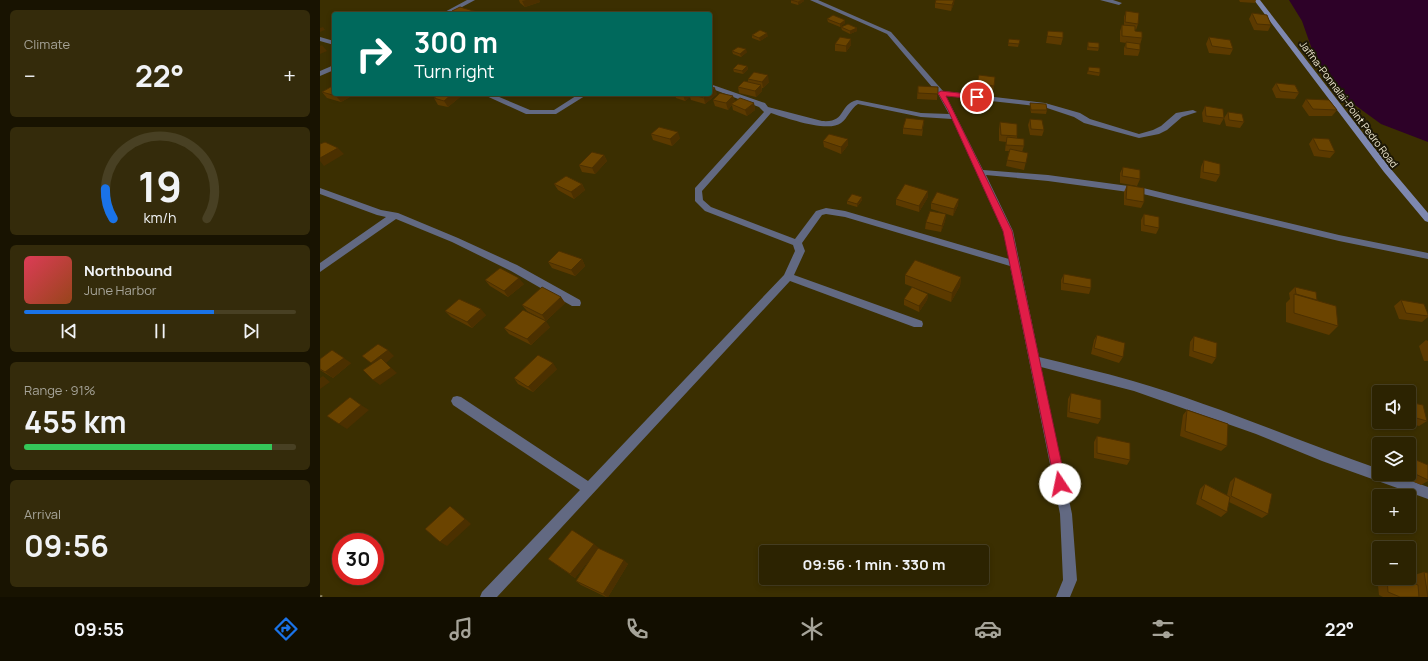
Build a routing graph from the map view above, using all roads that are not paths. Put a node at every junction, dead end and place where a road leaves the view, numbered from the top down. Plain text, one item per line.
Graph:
1 (472, 0) edge
2 (813, 0) edge
3 (1103, 0) edge
4 (1257, 0) edge
5 (1120, 3) dead end
6 (448, 12) edge
7 (320, 39) edge
8 (332, 42) edge
9 (332, 68) edge
10 (320, 74) edge
11 (712, 87) edge
12 (941, 93) junction
13 (491, 96) edge
14 (581, 96) edge
15 (766, 109) junction
16 (1193, 112) dead end
17 (954, 116) junction
18 (980, 172) junction
19 (320, 191) edge
20 (395, 215) junction
21 (1428, 219) edge
22 (797, 243) junction
23 (1428, 256) edge
24 (1015, 264) junction
25 (320, 268) edge
26 (788, 277) junction
27 (576, 303) dead end
28 (918, 324) dead end
29 (1036, 361) junction
30 (457, 401) dead end
31 (588, 488) junction
32 (1428, 493) edge
33 (486, 597) edge
34 (1063, 597) edge

1 - 6 street
2 - 12 street
3 - 5 street
4 - 21 main road, Jaffna-Ponnalai-Point Pedro Road
7 - 8 street
9 - 10 street
11 - 15 street
12 - 16 street
12 - 17 street
13 - 14 street
15 - 17 street
15 - 22 street
17 - 18 street
18 - 23 street
18 - 24 street
19 - 20 street
20 - 25 street
20 - 27 street
22 - 24 street
22 - 26 street
24 - 29 street
26 - 28 street
26 - 31 street
29 - 32 street
29 - 34 street
30 - 31 street
31 - 33 street

